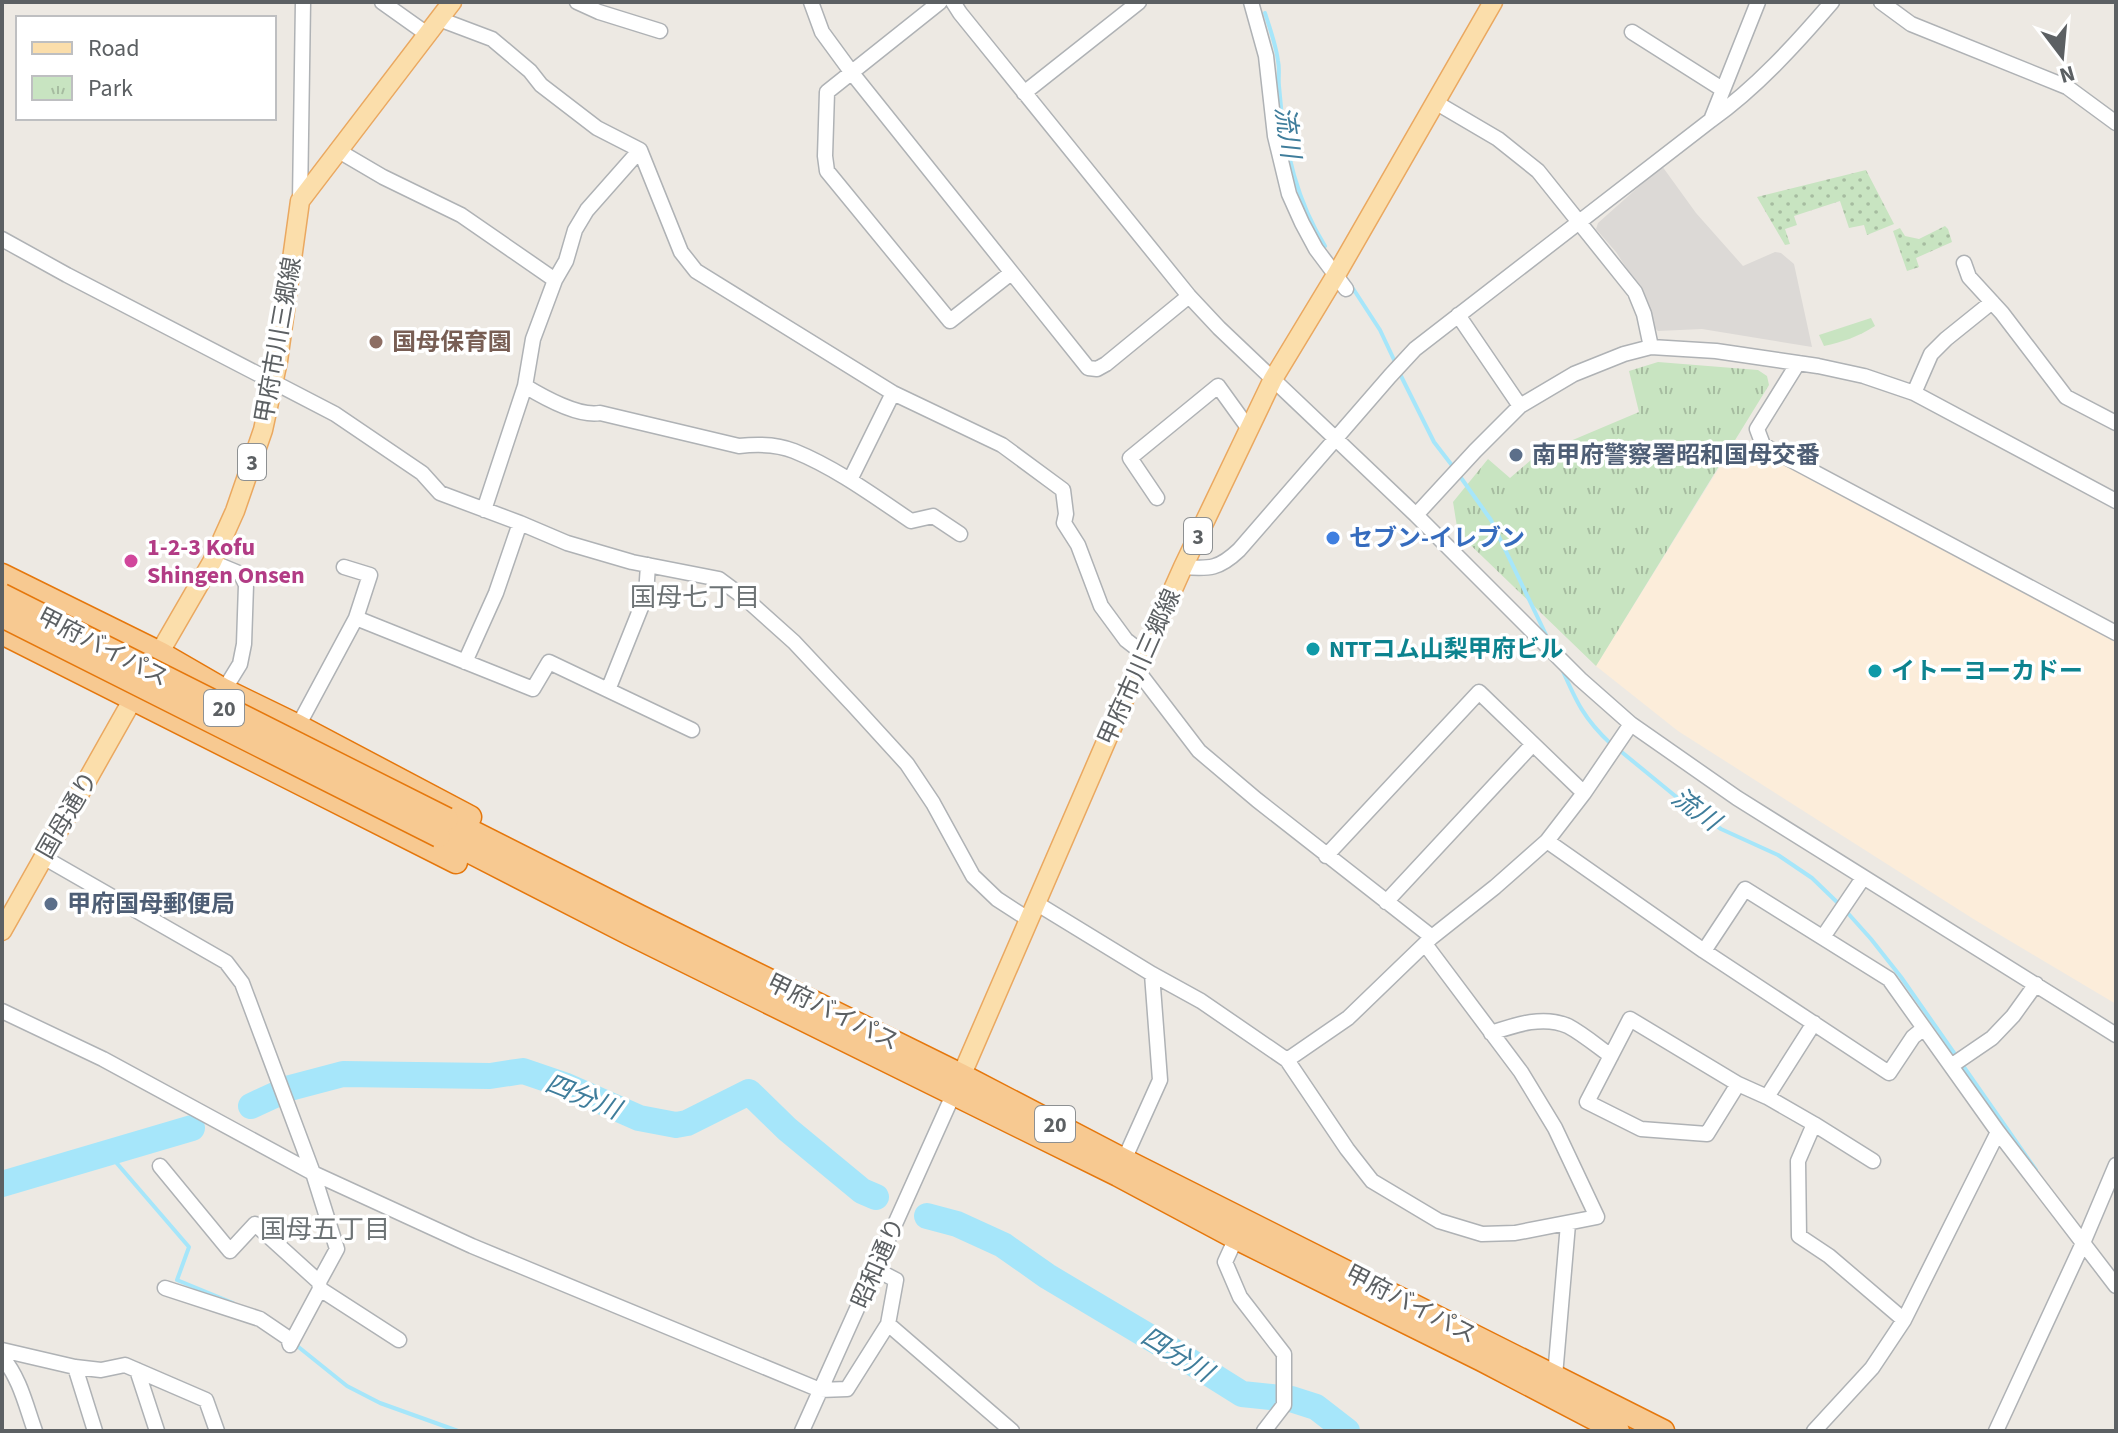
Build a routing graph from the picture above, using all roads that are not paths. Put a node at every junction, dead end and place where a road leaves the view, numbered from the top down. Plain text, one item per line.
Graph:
1 (303, 2) edge
2 (382, 2) edge
3 (452, 2) edge
4 (577, 2) edge
5 (811, 2) edge
6 (940, 2) edge
7 (953, 2) edge
8 (1139, 2) edge
9 (1493, 2) edge
10 (1758, 2) edge
11 (1832, 2) edge
12 (1881, 2) edge
13 (1255, 3) edge
14 (439, 19) junction
15 (660, 31) dead end
16 (1632, 32) dead end
17 (427, 34) junction
18 (852, 73) junction
19 (1722, 89) junction
20 (1024, 93) junction
21 (1435, 102) junction
22 (1711, 120) junction
23 (2116, 123) edge
24 (337, 150) junction
25 (640, 150) junction
26 (300, 201) junction
27 (1580, 222) junction
28 (2, 239) edge
29 (1964, 263) dead end
30 (1011, 273) junction
31 (555, 280) junction
32 (1341, 282) junction
33 (1189, 296) junction
34 (1992, 302) junction
35 (1458, 315) junction
36 (1651, 347) junction
37 (1798, 363) junction
38 (1273, 379) junction
39 (274, 383) junction
40 (525, 386) junction
41 (893, 393) junction
42 (1914, 393) junction
43 (1520, 406) junction
44 (2116, 423) edge
45 (1249, 429) junction
46 (1335, 438) junction
47 (850, 480) junction
48 (1157, 498) dead end
49 (2116, 501) edge
50 (484, 510) junction
51 (1416, 515) junction
52 (520, 523) junction
53 (960, 534) dead end
54 (212, 562) junction
55 (648, 565) junction
56 (344, 567) dead end
57 (1183, 567) junction
58 (2, 575) edge
59 (2, 595) edge
60 (2, 616) edge
61 (356, 618) junction
62 (2, 633) edge
63 (2116, 633) edge
64 (160, 653) junction
65 (465, 662) junction
66 (1140, 662) junction
67 (224, 690) junction
68 (608, 690) junction
69 (132, 699) junction
70 (1631, 724) junction
71 (298, 726) junction
72 (692, 730) dead end
73 (1532, 745) junction
74 (1584, 793) junction
75 (443, 828) junction
76 (1547, 841) junction
77 (1326, 856) junction
78 (43, 857) junction
79 (1863, 878) junction
80 (1386, 902) junction
81 (1032, 911) junction
82 (634, 925) junction
83 (2, 931) edge
84 (1823, 937) junction
85 (1428, 941) junction
86 (1704, 951) junction
87 (1152, 974) junction
88 (2036, 984) junction
89 (2, 1011) edge
90 (1814, 1023) junction
91 (1924, 1028) junction
92 (1491, 1033) junction
93 (2116, 1035) edge
94 (1611, 1056) junction
95 (1287, 1060) junction
96 (1951, 1066) junction
97 (1738, 1084) junction
98 (957, 1085) junction
99 (1767, 1097) junction
100 (1814, 1124) junction
101 (1998, 1132) junction
102 (1124, 1160) junction
103 (1873, 1161) dead end
104 (2116, 1165) edge
105 (160, 1166) dead end
106 (313, 1173) junction
107 (1568, 1224) junction
108 (1236, 1238) junction
109 (2083, 1243) junction
110 (875, 1269) junction
111 (320, 1285) junction
112 (2116, 1286) edge
113 (165, 1288) dead end
114 (1904, 1320) junction
115 (888, 1324) junction
116 (399, 1340) dead end
117 (2, 1350) edge
118 (2, 1357) edge
119 (75, 1367) junction
120 (137, 1370) junction
121 (1555, 1376) junction
122 (820, 1390) junction
123 (35, 1431) edge
124 (95, 1431) edge
125 (157, 1431) edge
126 (217, 1431) edge
127 (802, 1431) edge
128 (1012, 1431) edge
129 (1264, 1431) edge
130 (1618, 1431) edge
131 (1663, 1431) edge
132 (1814, 1431) edge
133 (1996, 1431) edge

1 - 26 street
2 - 17 street
3 - 14 main road, 甲府市川三郷線 / 3
4 - 15 street
5 - 18 street
6 - 18 street
7 - 20 street
8 - 20 street
9 - 21 main road, 甲府市川三郷線 / 3
10 - 19 street
11 - 22 street
12 - 23 street
13 - 32 street
14 - 17 main road, 甲府市川三郷線 / 3
14 - 25 street
16 - 19 street
17 - 24 main road, 甲府市川三郷線 / 3
18 - 30 street
18 - 30 street
19 - 22 street
20 - 33 street
21 - 27 street
21 - 32 main road, 甲府市川三郷線 / 3
22 - 27 street
24 - 26 main road, 甲府市川三郷線 / 3
24 - 31 street
25 - 31 street
25 - 41 street
26 - 39 main road, 甲府市川三郷線 / 3
27 - 35 street
27 - 36 street
28 - 39 street
29 - 34 street
30 - 33 street
31 - 40 street
32 - 38 main road, 甲府市川三郷線 / 3
33 - 38 street
34 - 42 street
34 - 44 street
35 - 43 street
35 - 46 street
36 - 37 street
36 - 43 street
37 - 42 street
37 - 63 street
38 - 45 main road, 甲府市川三郷線 / 3
38 - 46 street
39 - 50 street
39 - 54 main road, 甲府市川三郷線 / 3
40 - 47 street
40 - 50 street
41 - 47 street
41 - 66 street
42 - 49 street
43 - 51 street
45 - 48 street
45 - 57 main road, 甲府市川三郷線 / 3
46 - 51 street
46 - 57 street
47 - 53 street
50 - 52 street
51 - 70 street
52 - 55 street
52 - 65 street
54 - 64 main road, 甲府市川三郷線 / 3
54 - 67 street
55 - 68 street
55 - 81 street
56 - 61 street
57 - 66 main road, 甲府市川三郷線 / 3
58 - 64 highway
59 - 75 highway, 甲府バイパス / 20, bridge
60 - 75 highway, 甲府バイパス / 20, bridge
61 - 65 street
61 - 71 street
62 - 69 highway
64 - 67 highway
64 - 69 main road, 甲府市川三郷線 / 3
65 - 68 street
66 - 77 street
66 - 81 main road, 甲府市川三郷線 / 3
67 - 71 highway
68 - 72 street
69 - 78 main road, 国母通り / 3
69 - 82 highway
70 - 74 street
70 - 79 street
71 - 82 highway
73 - 74 street
73 - 77 street
73 - 80 street
74 - 76 street
75 - 82 highway, 甲府バイパス / 20
76 - 85 street
76 - 86 street
77 - 80 street
78 - 83 main road, 国母通り / 3
78 - 106 street
79 - 84 street
79 - 88 street
80 - 85 street
81 - 87 street
81 - 98 main road, 甲府市川三郷線 / 3
82 - 98 highway, 甲府バイパス / 20
84 - 86 street
84 - 91 street
85 - 92 street
85 - 95 street
86 - 90 street
87 - 95 street
87 - 102 street
88 - 93 street
88 - 96 street
89 - 106 street
90 - 91 street
90 - 99 street
91 - 96 street
92 - 94 street
92 - 107 street
94 - 97 street
94 - 97 street
95 - 107 street
96 - 101 street
97 - 99 street
98 - 102 highway, 甲府バイパス / 20
98 - 108 highway, 甲府バイパス / 20
98 - 110 street, 昭和通り
99 - 100 street
100 - 103 street
100 - 114 street
101 - 109 street
101 - 114 street
102 - 121 highway, 甲府バイパス / 20
104 - 109 street
105 - 111 street
106 - 111 street
106 - 122 street
107 - 121 street
108 - 129 street
108 - 130 highway, 甲府バイパス / 20
109 - 112 street
109 - 133 street
110 - 115 street
110 - 122 street, 昭和通り
111 - 113 street
111 - 116 street
114 - 132 street
115 - 122 street
115 - 128 street
117 - 119 street
118 - 123 street
119 - 120 street
119 - 124 street
120 - 125 street
120 - 126 street
121 - 131 highway, 甲府バイパス / 20
122 - 127 street, 昭和通り

